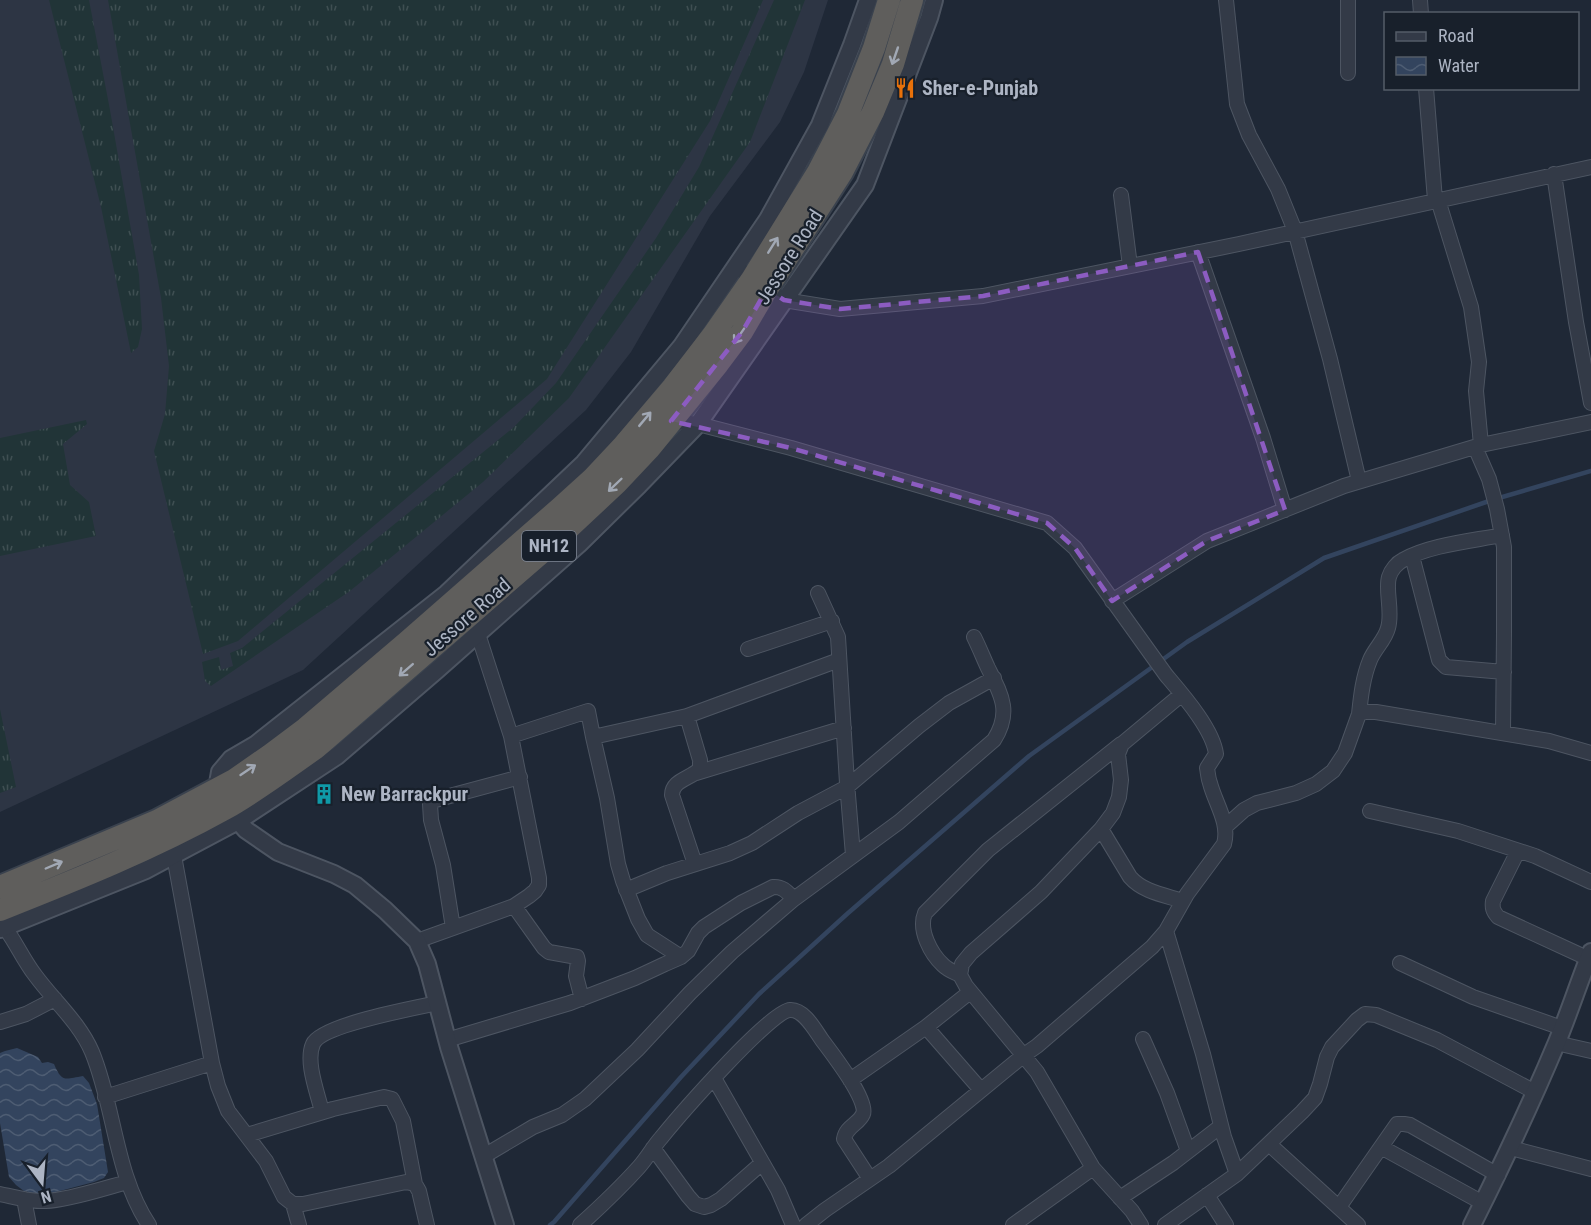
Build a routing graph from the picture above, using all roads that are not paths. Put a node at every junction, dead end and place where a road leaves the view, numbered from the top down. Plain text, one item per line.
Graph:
1 (868, 0) edge
2 (890, 0) edge
3 (912, 0) edge
4 (934, 0) edge
5 (1226, 0) edge
6 (1348, 0) edge
7 (1348, 74) dead end
8 (1426, 90) edge
9 (1591, 167) edge
10 (1554, 174) junction
11 (1121, 195) dead end
12 (1436, 200) junction
13 (1295, 231) junction
14 (1198, 252) junction
15 (1130, 266) junction
16 (760, 283) junction
17 (1591, 403) edge
18 (671, 421) junction
19 (1591, 422) edge
20 (698, 424) junction
21 (1478, 446) junction
22 (1359, 481) junction
23 (1285, 510) junction
24 (1502, 535) junction
25 (1412, 556) junction
26 (818, 593) dead end
27 (1112, 601) junction
28 (832, 621) junction
29 (478, 634) junction
30 (974, 637) dead end
31 (748, 649) dead end
32 (839, 660) junction
33 (1504, 672) junction
34 (994, 678) junction
35 (1182, 694) junction
36 (1359, 714) junction
37 (687, 716) junction
38 (844, 728) junction
39 (1503, 733) junction
40 (511, 736) junction
41 (593, 737) junction
42 (1122, 744) junction
43 (1591, 753) edge
44 (696, 773) junction
45 (520, 777) junction
46 (847, 787) junction
47 (1370, 811) dead end
48 (238, 821) junction
49 (1225, 826) junction
50 (1101, 829) junction
51 (172, 846) junction
52 (1518, 851) junction
53 (853, 855) junction
54 (695, 864) junction
55 (1591, 882) edge
56 (0, 887) edge
57 (626, 890) junction
58 (794, 899) junction
59 (1183, 901) junction
60 (514, 906) junction
61 (1, 922) edge
62 (453, 928) junction
63 (1166, 931) junction
64 (417, 941) junction
65 (1590, 956) edge
66 (681, 957) junction
67 (1400, 963) dead end
68 (960, 975) junction
69 (970, 992) junction
70 (55, 999) junction
71 (582, 999) junction
72 (438, 1003) junction
73 (0, 1022) edge
74 (926, 1027) junction
75 (1559, 1035) junction
76 (1143, 1039) dead end
77 (447, 1040) junction
78 (1591, 1051) edge
79 (1024, 1055) junction
80 (212, 1063) junction
81 (714, 1078) junction
82 (850, 1080) junction
83 (981, 1090) junction
84 (1535, 1092) junction
85 (105, 1097) junction
86 (322, 1112) junction
87 (1221, 1126) junction
88 (247, 1135) junction
89 (1269, 1144) junction
90 (1381, 1147) junction
91 (1511, 1148) junction
92 (653, 1149) junction
93 (1188, 1151) junction
94 (484, 1156) junction
95 (762, 1163) junction
96 (1093, 1168) junction
97 (1591, 1169) edge
98 (1237, 1174) junction
99 (1498, 1175) junction
100 (870, 1179) junction
101 (128, 1182) junction
102 (415, 1184) junction
103 (0, 1194) edge
104 (1207, 1195) junction
105 (1120, 1198) junction
106 (24, 1199) junction
107 (1483, 1203) junction
108 (293, 1204) junction
109 (1339, 1207) junction
110 (502, 1223) edge
111 (29, 1225) edge
112 (149, 1225) edge
113 (299, 1225) edge
114 (427, 1225) edge
115 (580, 1225) edge
116 (793, 1225) edge
117 (806, 1225) edge
118 (1013, 1225) edge
119 (1141, 1225) edge
120 (1165, 1225) edge
121 (1226, 1225) edge
122 (1358, 1225) edge
123 (1472, 1225) edge

1 - 16 street
16 -> 2 highway, NH12
3 -> 16 highway, Jessore Road / NH12
4 - 16 street
5 - 13 street
6 - 7 street
8 - 12 street
9 - 10 street
10 - 12 street
10 - 17 street
11 - 15 street
12 - 13 street
12 - 21 street
13 - 14 street
13 - 22 street
14 - 15 street
14 - 23 street
15 - 16 street
16 -> 18 highway, Jessore Road / NH12
16 - 20 street
56 -> 16 highway, NH12
18 - 20 street
18 -> 51 highway, Jessore Road / NH12
19 - 21 street
20 - 27 street
20 - 29 street
21 - 22 street
21 - 24 street
22 - 23 street
23 - 27 street
24 - 25 street
24 - 33 street
25 - 33 street
25 - 36 street
26 - 28 street
27 - 35 street
28 - 31 street
28 - 32 street
29 - 40 street
29 - 48 street
30 - 34 street
32 - 37 street
32 - 38 street
33 - 39 street
34 - 46 street
34 - 53 street
35 - 42 street
35 - 49 street
36 - 39 street
36 - 49 street
37 - 41 street
37 - 44 street
38 - 44 street
38 - 46 street
39 - 43 street
40 - 41 street
40 - 45 street
41 - 57 street
42 - 50 street
42 - 68 street
44 - 54 street
45 - 60 street
45 - 62 street
46 - 53 street
46 - 54 street
47 - 52 street
48 - 51 street
48 - 64 street
49 - 59 street
50 - 59 street
50 - 68 street
51 - 61 highway, Jessore Road / NH12
51 - 80 street
52 - 55 street
52 - 65 street
53 - 58 street
54 - 57 street
57 - 66 street
58 - 66 street
58 - 94 street
59 - 63 street
60 - 62 street
60 - 71 street
61 - 70 street
62 - 64 street
63 - 79 street
63 - 87 street
64 - 72 street
65 - 75 street
66 - 71 street
67 - 75 street
68 - 69 street
69 - 74 street
69 - 79 street
70 - 73 street
70 - 85 street
71 - 77 street
72 - 77 street
72 - 86 street
74 - 82 street
74 - 83 street
75 - 78 street
75 - 84 street
76 - 93 street
77 - 94 street
79 - 83 street
79 - 96 street
80 - 85 street
80 - 88 street
81 - 82 street
81 - 92 street
81 - 95 street
82 - 100 street
83 - 100 street
84 - 89 street
84 - 91 street
85 - 101 street
86 - 88 street
86 - 102 street
87 - 93 street
87 - 98 street
88 - 108 street
89 - 98 street
89 - 109 street
90 - 99 street
90 - 107 street
90 - 109 street
91 - 97 street
91 - 99 street
92 - 95 street
92 - 115 street
93 - 105 street
94 - 110 street
95 - 116 street
96 - 105 street
96 - 118 street
98 - 104 street
99 - 107 street
100 - 117 street
101 - 106 street
101 - 112 street
102 - 108 street
102 - 114 street
103 - 106 street
104 - 120 street
104 - 121 street
105 - 119 street
106 - 111 street
107 - 123 street
108 - 113 street
109 - 122 street

